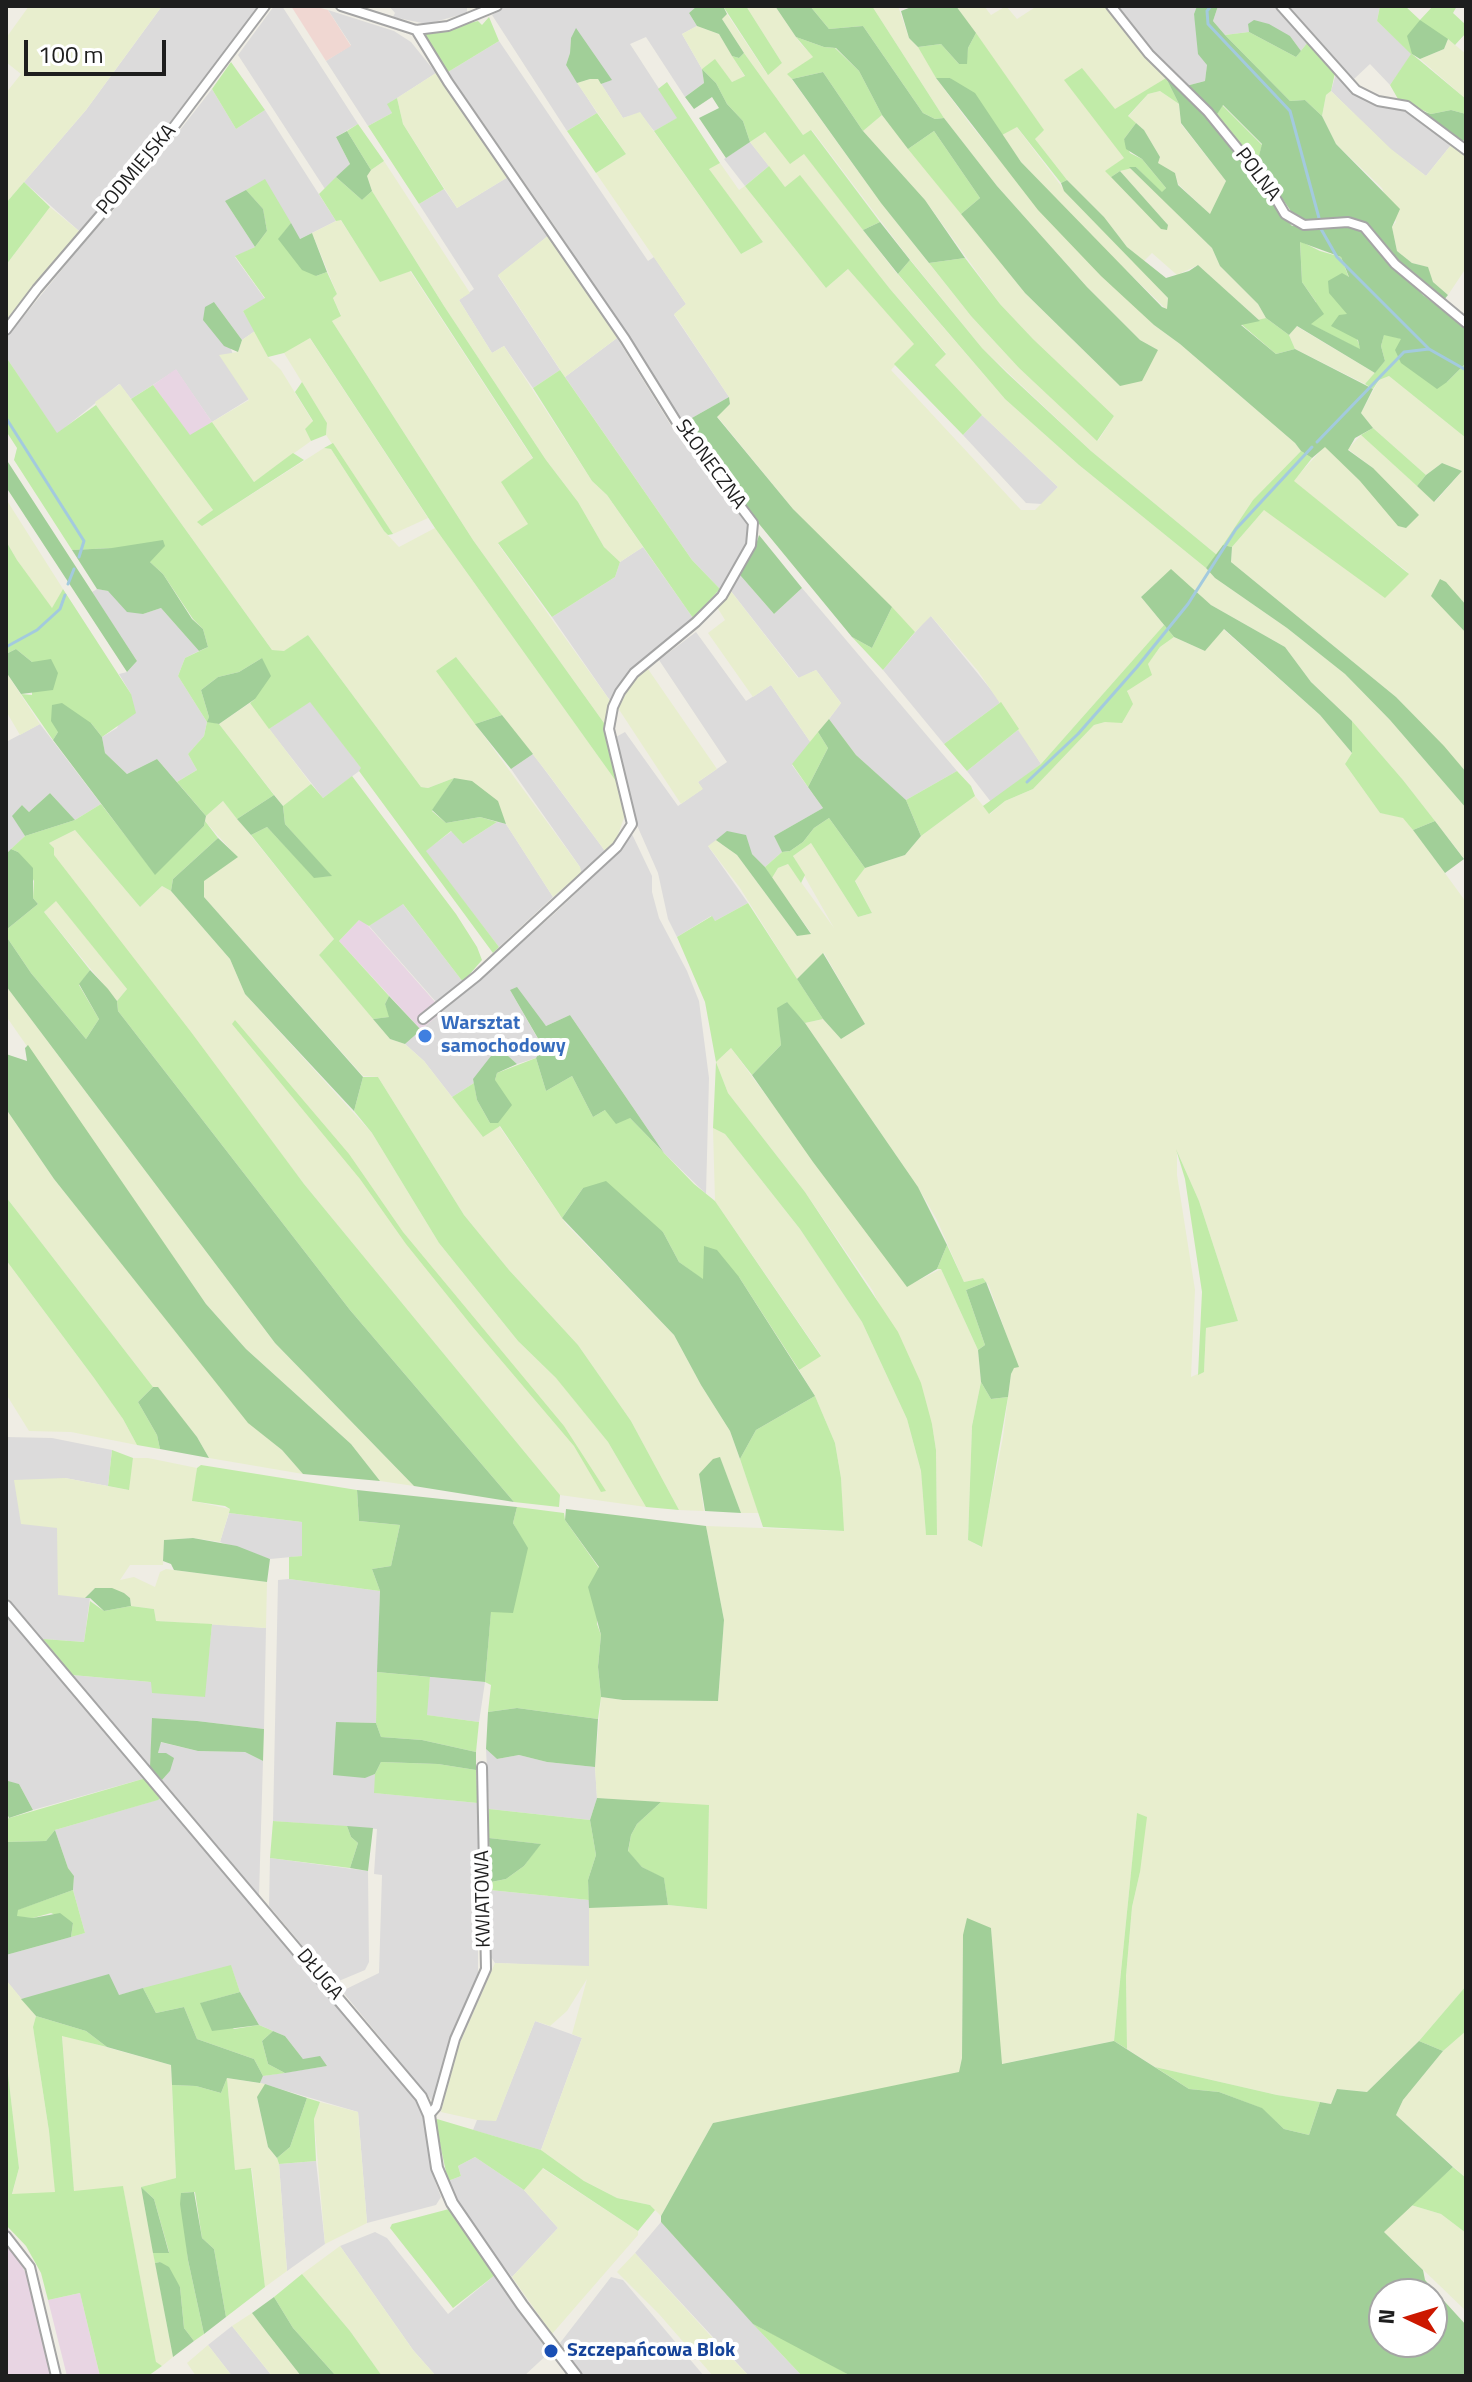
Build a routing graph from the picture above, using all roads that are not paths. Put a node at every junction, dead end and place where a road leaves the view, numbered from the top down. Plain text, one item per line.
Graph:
1 (265, 6) edge
2 (341, 6) edge
3 (497, 6) edge
4 (1111, 6) edge
5 (1281, 6) edge
6 (416, 30) junction
7 (1466, 150) edge
8 (1466, 323) edge
9 (6, 330) edge
10 (423, 1019) dead end
11 (6, 1606) edge
12 (482, 1767) dead end
13 (429, 2115) junction
14 (6, 2236) edge
15 (56, 2376) edge
16 (576, 2376) edge

1 - 9 street, PODMIEJSKA
2 - 6 street
3 - 6 street
4 - 8 street, POLNA
5 - 7 street
6 - 10 street, SŁONECZNA
11 - 13 street, DŁUGA
12 - 13 street, KWIATOWA
13 - 16 street, DŁUGA
14 - 15 street

